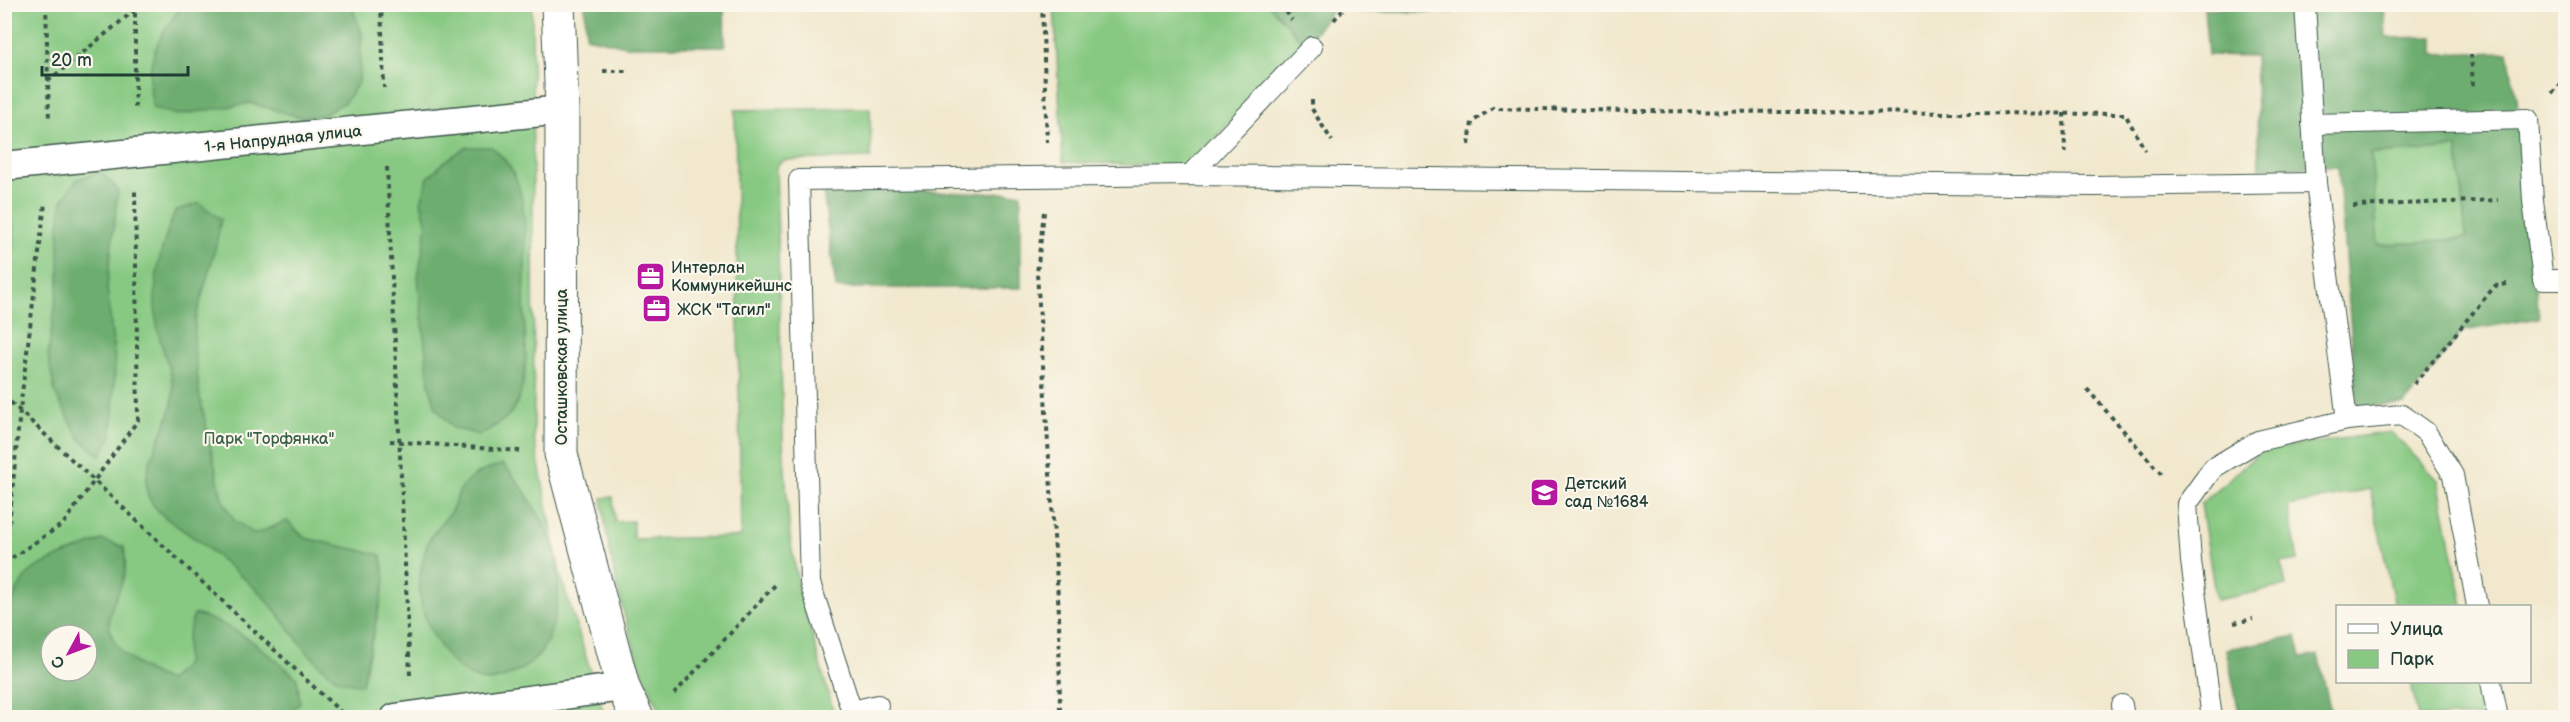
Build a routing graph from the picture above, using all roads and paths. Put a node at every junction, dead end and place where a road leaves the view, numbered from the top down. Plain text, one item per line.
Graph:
1 (46, 4) edge
2 (135, 4) edge
3 (142, 4) edge
4 (381, 4) edge
5 (558, 4) edge
6 (1042, 4) edge
7 (1347, 4) edge
8 (2305, 4) edge
9 (135, 10) junction
10 (1312, 47) junction
11 (48, 81) junction
12 (1979, 105) dead end
13 (1807, 107) dead end
14 (562, 110) junction
15 (1807, 112) junction
16 (1980, 112) junction
17 (2312, 124) junction
18 (386, 128) junction
19 (1335, 144) dead end
20 (1468, 151) dead end
21 (2146, 151) dead end
22 (135, 153) junction
23 (50, 162) junction
24 (4, 166) edge
25 (1190, 175) junction
26 (1049, 176) junction
27 (2316, 183) junction
28 (2534, 201) junction
29 (2319, 208) junction
30 (2543, 280) junction
31 (2565, 280) edge
32 (2087, 389) dead end
33 (4, 396) edge
34 (20, 410) junction
35 (2388, 416) junction
36 (2346, 420) junction
37 (390, 441) dead end
38 (399, 442) junction
39 (561, 454) junction
40 (97, 480) junction
41 (2187, 504) junction
42 (809, 548) junction
43 (5, 563) edge
44 (4, 577) edge
45 (2477, 605) edge
46 (2491, 683) edge
47 (623, 687) junction
48 (671, 697) dead end
49 (878, 705) dead end
50 (853, 714) edge
51 (403, 716) edge
52 (347, 717) edge
53 (637, 717) edge
54 (1060, 717) edge
55 (2212, 717) edge
56 (2498, 717) edge

1 - 11 path
2 - 9 path
3 - 9 path
4 - 18 path
5 - 14 street, Осташковская улица
6 - 26 path
7 - 10 path
8 - 17 lane
9 - 11 path
9 - 22 path
10 - 19 path
10 - 25 lane
11 - 23 path
12 - 16 path
13 - 15 path
14 - 18 street, 1-я Напрудная улица
14 - 39 street, Осташковская улица
15 - 16 path
15 - 20 path
16 - 21 path
17 - 27 lane
17 - 28 lane
18 - 22 street, 1-я Напрудная улица
18 - 38 path
22 - 23 street, 1-я Напрудная улица
22 - 40 path
23 - 24 street, 1-я Напрудная улица
23 - 34 path
25 - 26 lane
25 - 27 lane
26 - 42 lane
26 - 54 path
27 - 29 lane
28 - 29 path
28 - 30 lane
29 - 36 lane
30 - 31 lane
30 - 35 path
32 - 41 path
33 - 34 path
34 - 40 path
34 - 43 path
35 - 36 lane
35 - 45 lane
36 - 41 lane
37 - 38 path
38 - 39 path
38 - 51 path
39 - 47 street, Осташковская улица
40 - 43 path
40 - 52 path
41 - 55 lane
42 - 48 path
42 - 50 lane
43 - 44 path
46 - 56 lane
47 - 51 street
47 - 53 street, Осташковская улица
49 - 50 lane

